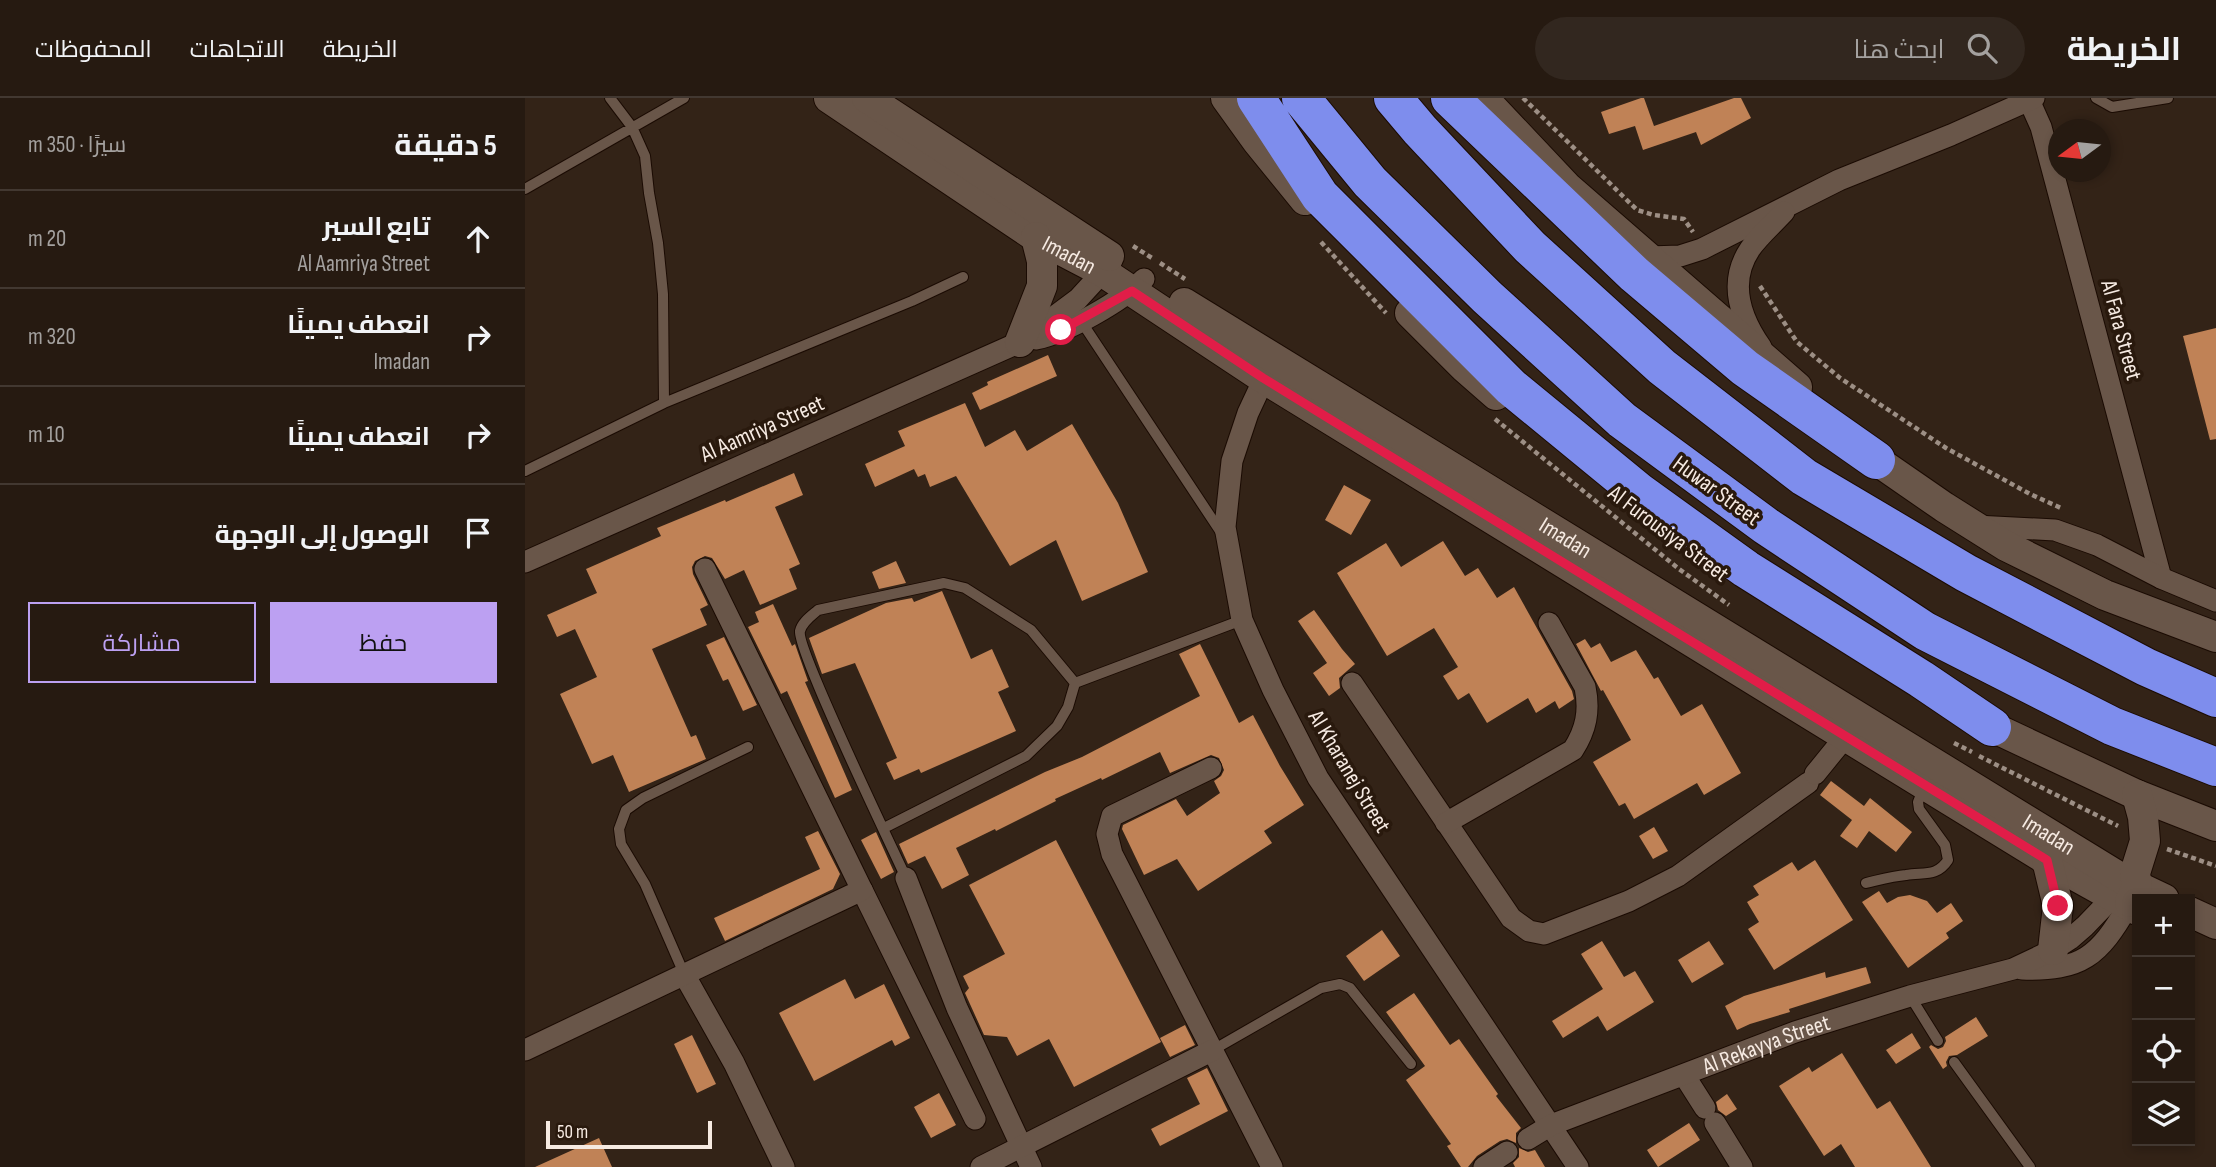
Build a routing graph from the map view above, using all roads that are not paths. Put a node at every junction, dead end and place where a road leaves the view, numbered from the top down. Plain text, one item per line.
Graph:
1 (610, 98) edge
2 (684, 98) edge
3 (829, 98) edge
4 (867, 98) edge
5 (1226, 98) edge
6 (1256, 98) edge
7 (1301, 98) edge
8 (1393, 98) edge
9 (1450, 98) edge
10 (1483, 98) edge
11 (2096, 98) edge
12 (2168, 98) edge
13 (2030, 99) edge
14 (632, 127) junction
15 (525, 189) edge
16 (1792, 202) junction
17 (1036, 237) junction
18 (1649, 257) junction
19 (1109, 266) junction
20 (963, 277) dead end
21 (1138, 285) junction
22 (1081, 321) junction
23 (1020, 342) junction
24 (1773, 365) junction
25 (1269, 368) junction
26 (664, 403) junction
27 (1876, 460) junction
28 (525, 471) edge
29 (1973, 526) junction
30 (1228, 543) junction
31 (525, 562) edge
32 (705, 569) dead end
33 (2161, 578) junction
34 (2216, 601) edge
35 (1242, 620) junction
36 (1549, 622) dead end
37 (2216, 637) edge
38 (1075, 683) junction
39 (1352, 683) dead end
40 (2216, 698) edge
41 (1992, 727) junction
42 (1846, 736) junction
43 (748, 747) dead end
44 (2216, 767) edge
45 (1211, 768) dead end
46 (1925, 785) junction
47 (2137, 795) junction
48 (2187, 816) junction
49 (1446, 823) junction
50 (2216, 826) edge
51 (884, 828) junction
52 (2145, 841) junction
53 (2047, 860) junction
54 (907, 878) joint
55 (1866, 883) dead end
56 (862, 890) junction
57 (2129, 892) edge
58 (2195, 914) edge
59 (2216, 924) edge
60 (2195, 934) edge
61 (2216, 943) edge
62 (2053, 950) junction
63 (2013, 969) junction
64 (685, 976) junction
65 (1910, 996) junction
66 (1938, 1041) dead end
67 (525, 1050) edge
68 (1213, 1050) junction
69 (1954, 1062) dead end
70 (1411, 1064) dead end
71 (1684, 1075) junction
72 (975, 1119) dead end
73 (1551, 1125) junction
74 (1528, 1139) dead end
75 (1022, 1147) junction
76 (1507, 1152) dead end
77 (784, 1167) edge
78 (981, 1167) edge
79 (1031, 1167) edge
80 (1272, 1167) edge
81 (1484, 1167) edge
82 (1578, 1167) edge
83 (1742, 1167) edge
84 (2030, 1167) edge

1 - 14 lane
2 - 14 lane
3 - 17 street, Imadan
4 - 19 street, Imadan
5 - 41 street, Al Furousiya Street
6 - 41 highway
7 - 44 highway, Huwar Street
8 - 40 highway
9 - 27 highway
10 - 18 street
11 - 12 lane
13 - 16 street
13 - 33 street, Al Fara Street
14 - 15 lane
14 - 26 lane
16 - 18 street
16 - 24 street
17 - 19 street, Imadan
17 - 23 street
18 - 24 street
19 - 21 street, Imadan
19 - 23 street, Al Aamriya Street
20 - 26 lane
21 - 22 street, Al Aamriya Street
21 - 25 street, Imadan
22 - 23 street, Al Aamriya Street
22 - 30 lane
23 - 31 street, Al Aamriya Street
24 - 27 street
25 - 30 street, Al Kharanej Street
25 - 42 street, Imadan
25 - 57 street, Imadan
26 - 28 lane
27 - 29 street
29 - 33 street
29 - 37 street
30 - 35 street, Al Kharanej Street
32 - 56 street
33 - 34 street
35 - 38 lane
35 - 73 street, Al Kharanej Street
36 - 49 street
38 - 51 lane
38 - 51 lane
39 - 49 street
41 - 47 street, Al Furousiya Street
42 - 46 street, Imadan
42 - 49 street
43 - 64 lane
45 - 68 street
46 - 53 street, Imadan
46 - 55 lane
47 - 48 street, Al Furousiya Street
47 - 52 street, Al Rekayya Street
48 - 50 street, Al Furousiya Street
48 - 52 street
51 - 54 lane
52 - 57 street, Al Rekayya Street
53 - 57 street, Imadan
53 - 62 street
54 - 75 street
56 - 64 street
56 - 72 street
57 - 62 street, Al Rekayya Street
57 - 63 street, Al Rekayya Street
58 - 59 street
60 - 61 street
62 - 63 street, Al Rekayya Street
63 - 65 street, Al Rekayya Street
64 - 67 street
64 - 77 street
65 - 66 lane
65 - 71 street, Al Rekayya Street
68 - 70 lane
68 - 75 street
68 - 80 street
69 - 84 lane
71 - 73 street, Al Rekayya Street
71 - 83 street
73 - 74 street, Al Rekayya Street
73 - 82 street, Al Kharanej Street
75 - 78 street
75 - 79 street
76 - 81 street

